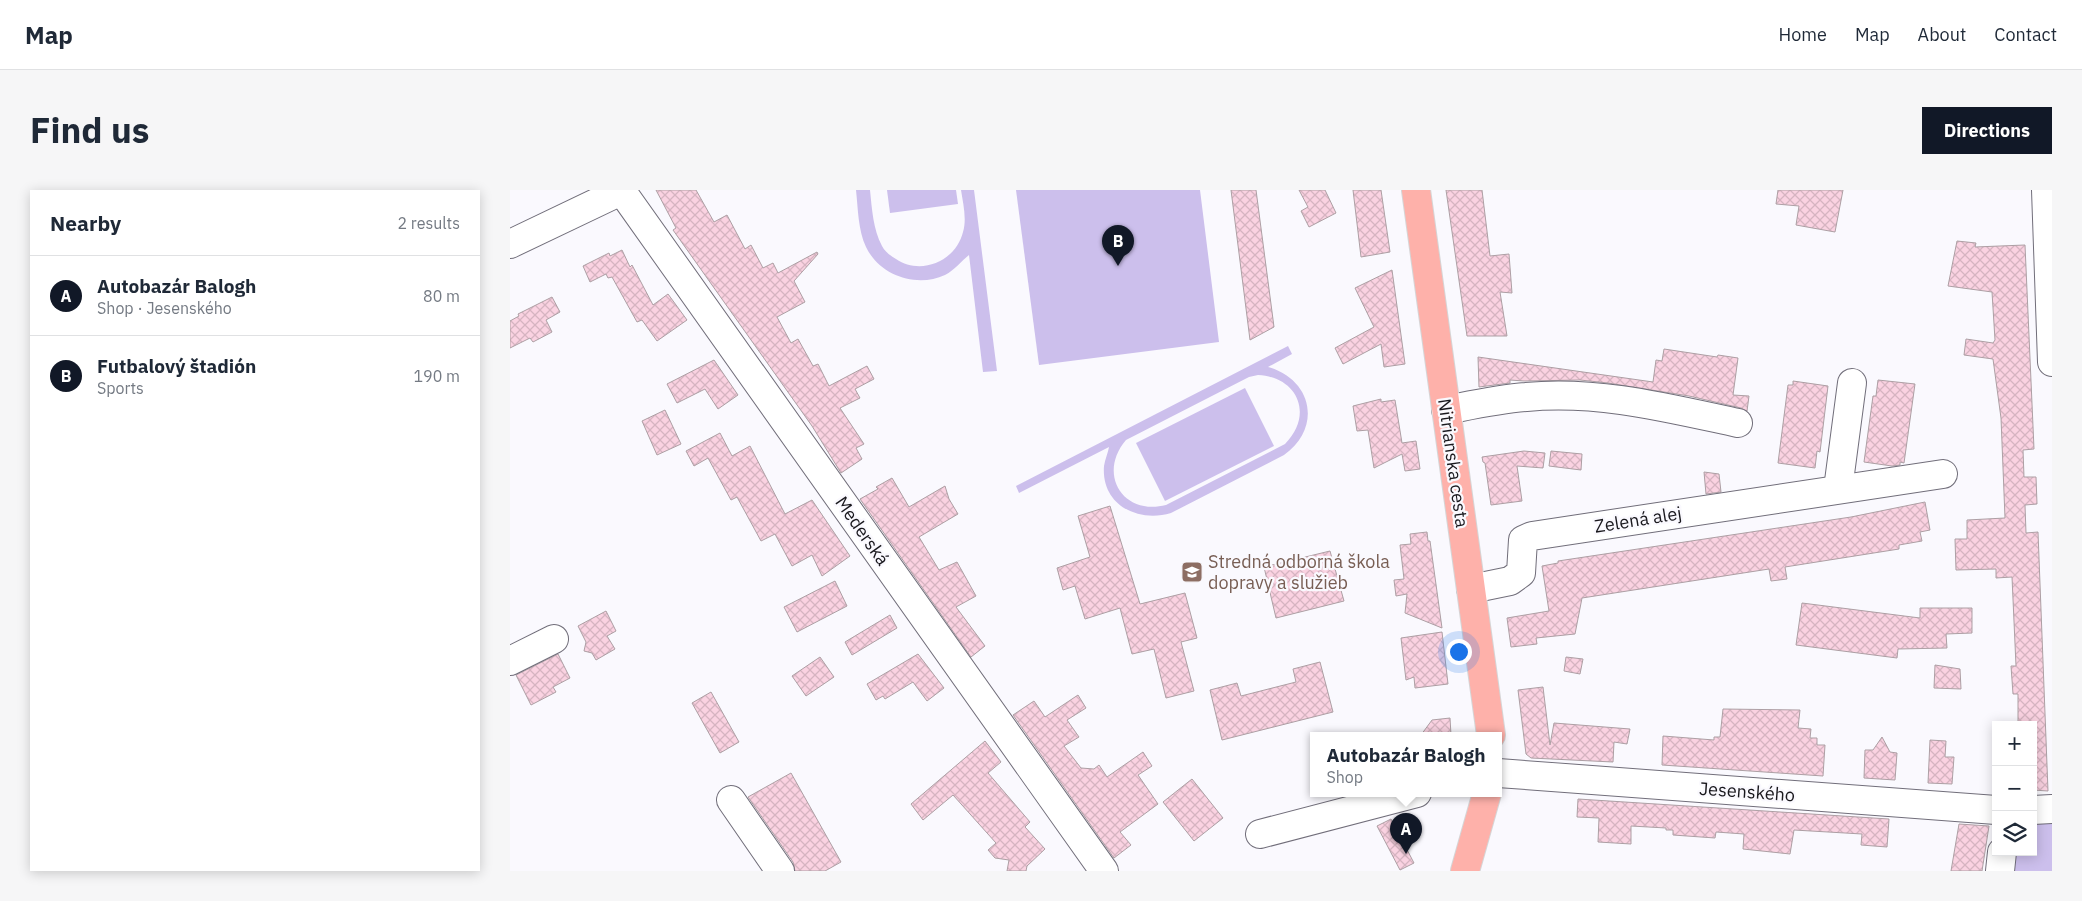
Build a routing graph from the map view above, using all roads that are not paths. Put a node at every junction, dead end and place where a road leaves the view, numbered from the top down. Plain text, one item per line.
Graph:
1 (621, 190) edge
2 (1416, 190) edge
3 (2046, 190) edge
4 (510, 244) edge
5 (2052, 362) edge
6 (1852, 383) dead end
7 (1446, 410) junction
8 (1738, 423) dead end
9 (1943, 474) dead end
10 (1838, 489) junction
11 (1471, 589) junction
12 (554, 639) dead end
13 (510, 661) edge
14 (1490, 732) edge
15 (1502, 773) edge
16 (1402, 797) edge
17 (1486, 797) edge
18 (731, 800) dead end
19 (2052, 809) edge
20 (1992, 810) edge
21 (2037, 810) edge
22 (1260, 834) dead end
23 (2002, 856) edge
24 (1096, 868) edge
25 (780, 871) edge
26 (1466, 871) edge
27 (2000, 871) edge

1 - 4 street
1 - 24 street, Mederská
2 - 7 main road, Nitrianska cesta
3 - 5 street
6 - 10 street
7 - 8 street
7 - 11 main road, Nitrianska cesta
9 - 10 street, Zelená alej
10 - 11 street, Zelená alej
11 - 14 main road, Nitrianska cesta
12 - 13 street
15 - 20 street, Jesenského
16 - 22 street
17 - 26 main road
18 - 25 street
19 - 21 street
23 - 27 street

